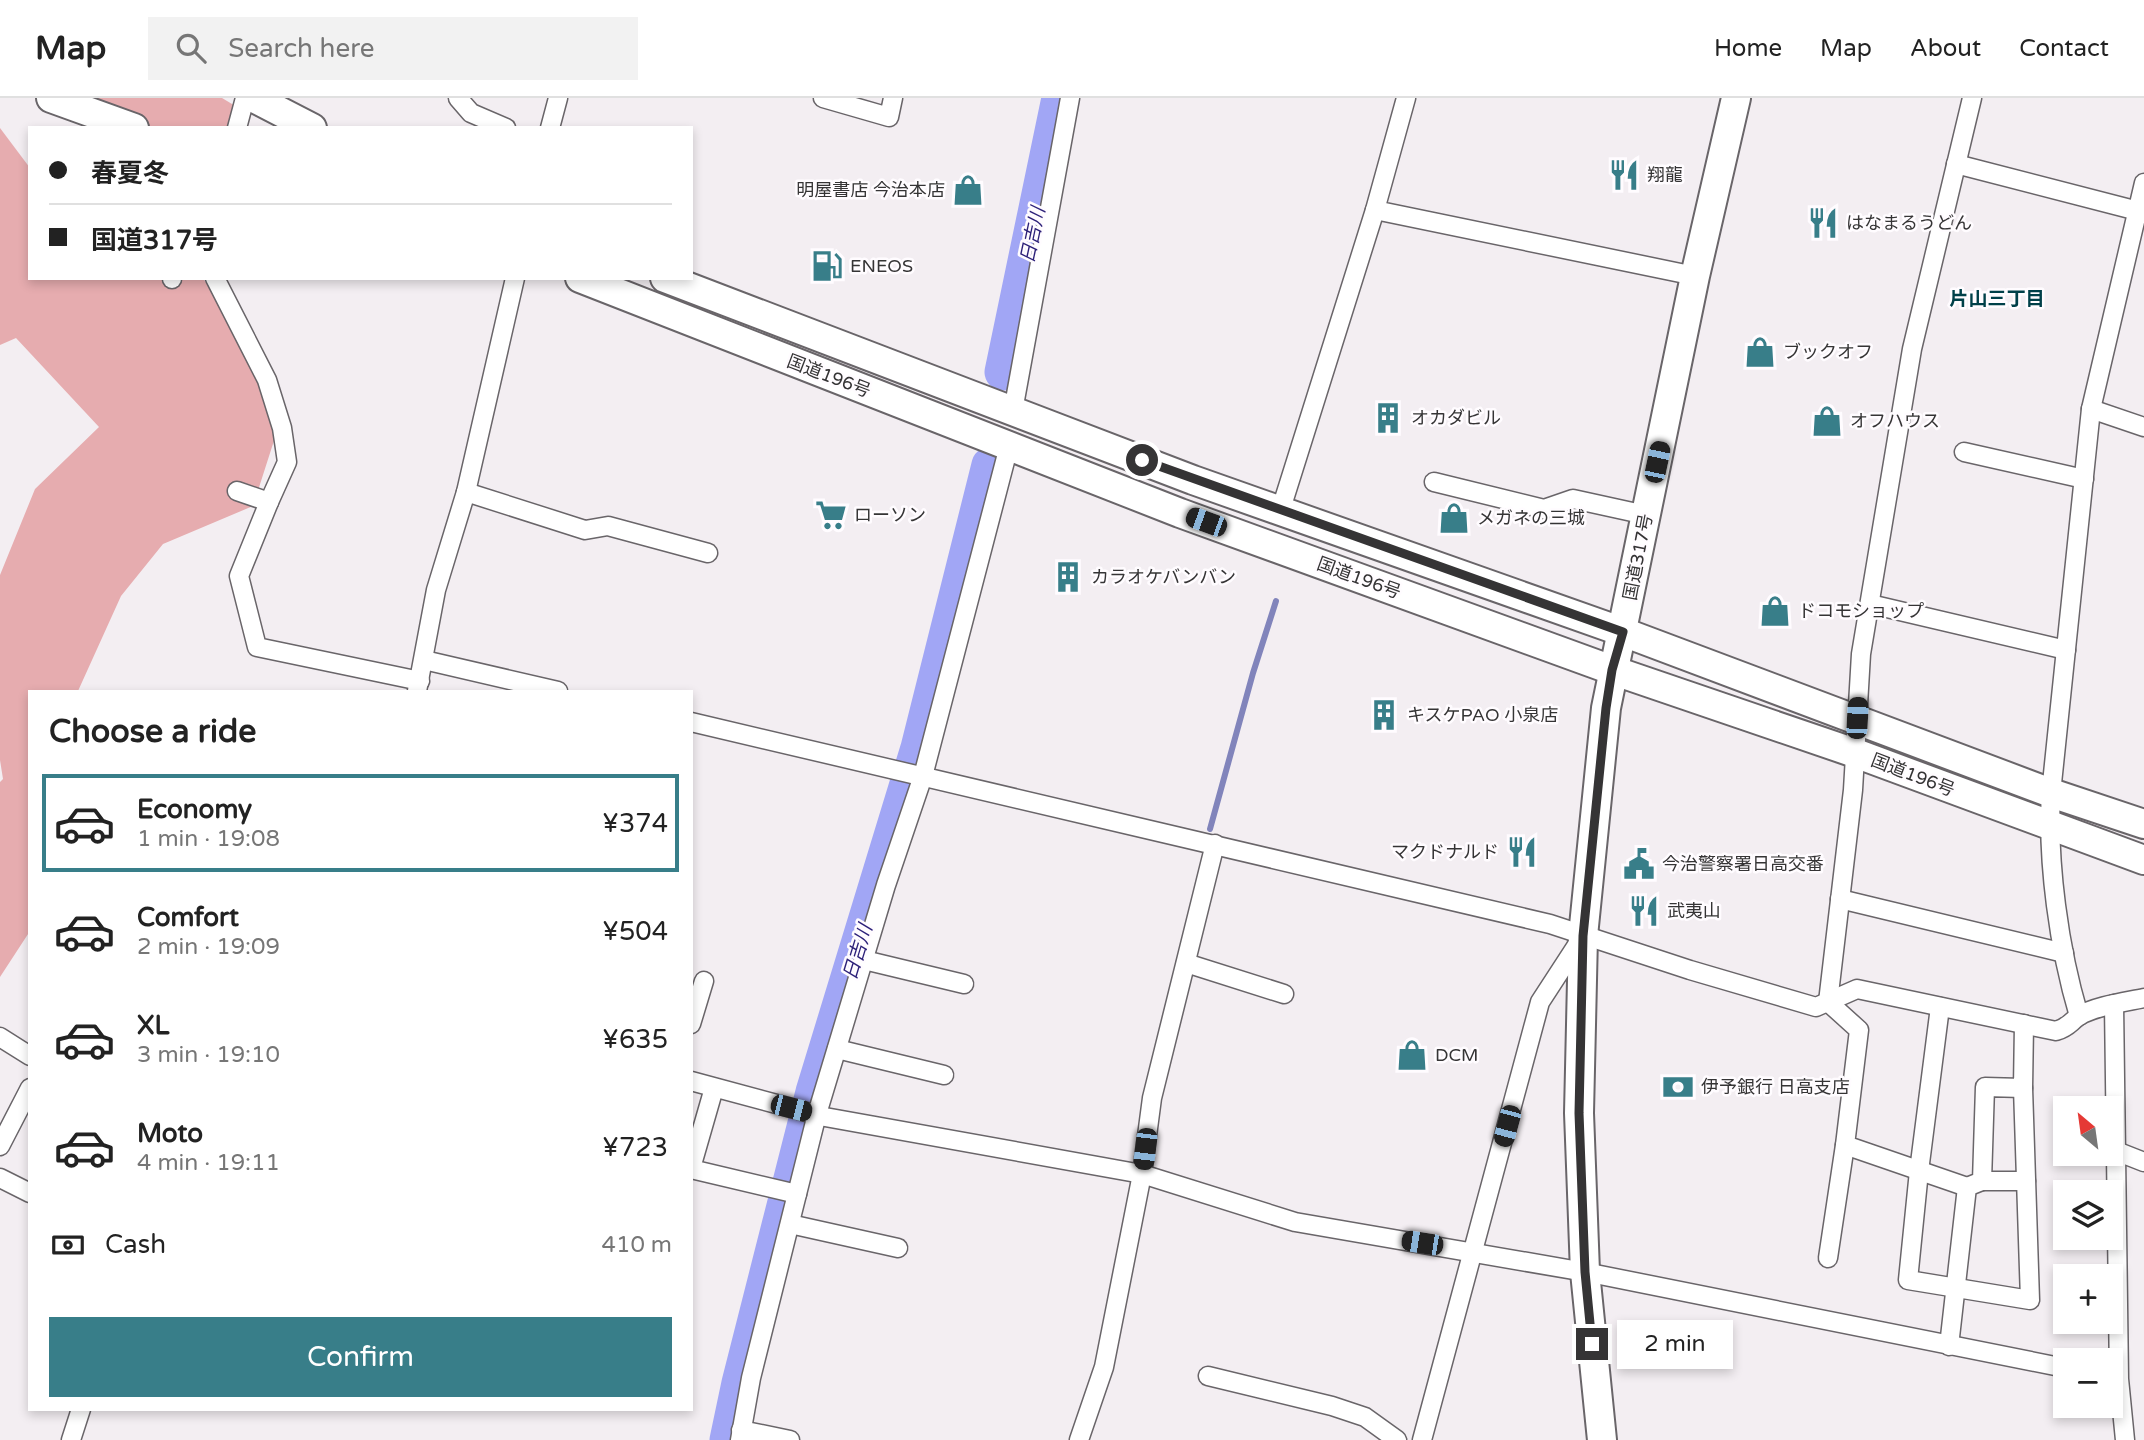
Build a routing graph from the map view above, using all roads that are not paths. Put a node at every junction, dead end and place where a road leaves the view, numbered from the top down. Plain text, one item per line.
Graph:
1 (51, 98) edge
2 (245, 98) edge
3 (254, 98) edge
4 (458, 98) edge
5 (558, 98) edge
6 (822, 98) edge
7 (893, 98) edge
8 (1070, 98) edge
9 (1406, 98) edge
10 (1736, 98) edge
11 (1972, 98) edge
12 (128, 126) edge
13 (238, 126) edge
14 (308, 126) edge
15 (501, 126) edge
16 (551, 126) edge
17 (1956, 164) junction
18 (2144, 183) edge
19 (1375, 210) junction
20 (2137, 211) junction
21 (1695, 276) junction
22 (216, 280) edge
23 (515, 280) edge
24 (585, 280) edge
25 (670, 280) edge
26 (2091, 409) junction
27 (1013, 411) junction
28 (2144, 427) edge
29 (1009, 446) junction
30 (1964, 452) dead end
31 (2084, 479) junction
32 (1434, 482) dead end
33 (237, 491) dead end
34 (466, 492) junction
35 (269, 502) junction
36 (1280, 512) junction
37 (1646, 515) junction
38 (708, 552) dead end
39 (1870, 604) junction
40 (1623, 632) junction
41 (2066, 650) junction
42 (424, 660) junction
43 (1612, 670) junction
44 (418, 686) edge
45 (554, 690) edge
46 (1857, 718) junction
47 (693, 722) edge
48 (1855, 753) junction
49 (923, 776) junction
50 (2052, 793) junction
51 (2144, 824) edge
52 (2049, 826) junction
53 (1215, 844) junction
54 (2144, 860) edge
55 (1840, 899) junction
56 (1583, 936) junction
57 (2064, 953) junction
58 (864, 960) junction
59 (1186, 963) junction
60 (704, 981) dead end
61 (964, 984) dead end
62 (1284, 994) dead end
63 (2144, 998) edge
64 (1828, 1002) junction
65 (2114, 1004) junction
66 (1940, 1007) junction
67 (2079, 1016) junction
68 (693, 1017) edge
69 (2024, 1024) junction
70 (0, 1037) edge
71 (837, 1049) junction
72 (28, 1055) edge
73 (944, 1075) dead end
74 (693, 1082) edge
75 (714, 1087) junction
76 (2023, 1088) junction
77 (28, 1092) edge
78 (2115, 1096) edge
79 (817, 1114) junction
80 (1845, 1145) junction
81 (0, 1146) edge
82 (2123, 1154) edge
83 (693, 1162) edge
84 (2144, 1162) edge
85 (2116, 1166) edge
86 (693, 1169) edge
87 (1919, 1171) junction
88 (1142, 1174) junction
89 (0, 1178) edge
90 (2026, 1181) junction
91 (1974, 1184) junction
92 (28, 1192) edge
93 (797, 1194) junction
94 (790, 1223) junction
95 (898, 1248) dead end
96 (1473, 1251) junction
97 (1828, 1258) dead end
98 (1585, 1272) junction
99 (1956, 1286) junction
100 (1949, 1346) junction
101 (2115, 1348) edge
102 (2053, 1366) edge
103 (1208, 1376) dead end
104 (80, 1411) edge
105 (2121, 1418) edge
106 (741, 1435) edge
107 (71, 1440) edge
108 (790, 1440) edge
109 (1079, 1440) edge
110 (1397, 1440) edge
111 (1423, 1440) edge
112 (1602, 1440) edge
113 (2125, 1440) edge

1 - 12 highway
2 - 13 street
3 - 14 highway
4 - 15 street
5 - 16 street
6 - 7 street
8 - 27 street
9 - 19 street
10 - 21 highway, 国道317号
11 - 17 street
17 - 20 street
17 - 39 street
18 - 20 street
19 - 21 street
19 - 36 street
20 - 26 street
21 - 37 highway, 国道317号
22 - 35 street
23 - 34 street
24 - 29 highway, 国道196号
25 - 27 highway, 国道196号
26 - 28 street
26 - 31 street
27 - 36 highway, 国道196号
29 - 43 highway, 国道196号
29 - 49 street
30 - 31 street
31 - 41 street
32 - 37 street
33 - 35 street
34 - 38 street
34 - 42 street
35 - 44 street
36 - 40 highway, 国道196号
37 - 40 highway, 国道317号
39 - 41 street
39 - 46 street
40 - 43 highway, 国道317号
40 - 46 highway, 国道196号
41 - 50 street
42 - 44 street
42 - 45 street
43 - 48 highway, 国道196号
43 - 56 highway, 国道317号
46 - 48 street
46 - 50 highway, 国道196号
47 - 49 street
48 - 52 highway, 国道196号
48 - 55 street
49 - 53 street
49 - 58 street
50 - 51 highway, 国道196号
50 - 52 street
52 - 54 highway, 国道196号
52 - 57 street
53 - 56 street
53 - 59 street
55 - 57 street
55 - 64 street
56 - 64 street
56 - 96 street
56 - 98 highway, 国道317号
57 - 67 street
58 - 61 street
58 - 71 street
59 - 62 street
59 - 88 street
60 - 68 street
63 - 65 street
64 - 66 street
64 - 80 street
65 - 67 street
65 - 78 street
66 - 69 street
66 - 87 street
67 - 69 street
69 - 76 street
70 - 72 street
71 - 73 street
71 - 79 street
74 - 75 street
75 - 79 street
75 - 83 street
76 - 90 street
76 - 91 street
77 - 81 street
79 - 88 street
79 - 93 street
80 - 87 street
80 - 97 street
82 - 84 street
85 - 101 street
86 - 93 street
87 - 91 street
87 - 99 street
88 - 96 street
88 - 109 street
89 - 92 street
90 - 91 street
90 - 99 street
91 - 99 street
93 - 94 street
94 - 95 street
94 - 106 street
96 - 98 street
96 - 111 street
98 - 100 street
98 - 112 highway, 国道317号
99 - 100 street
100 - 102 street
103 - 110 street
104 - 107 street
105 - 113 street
106 - 108 street

